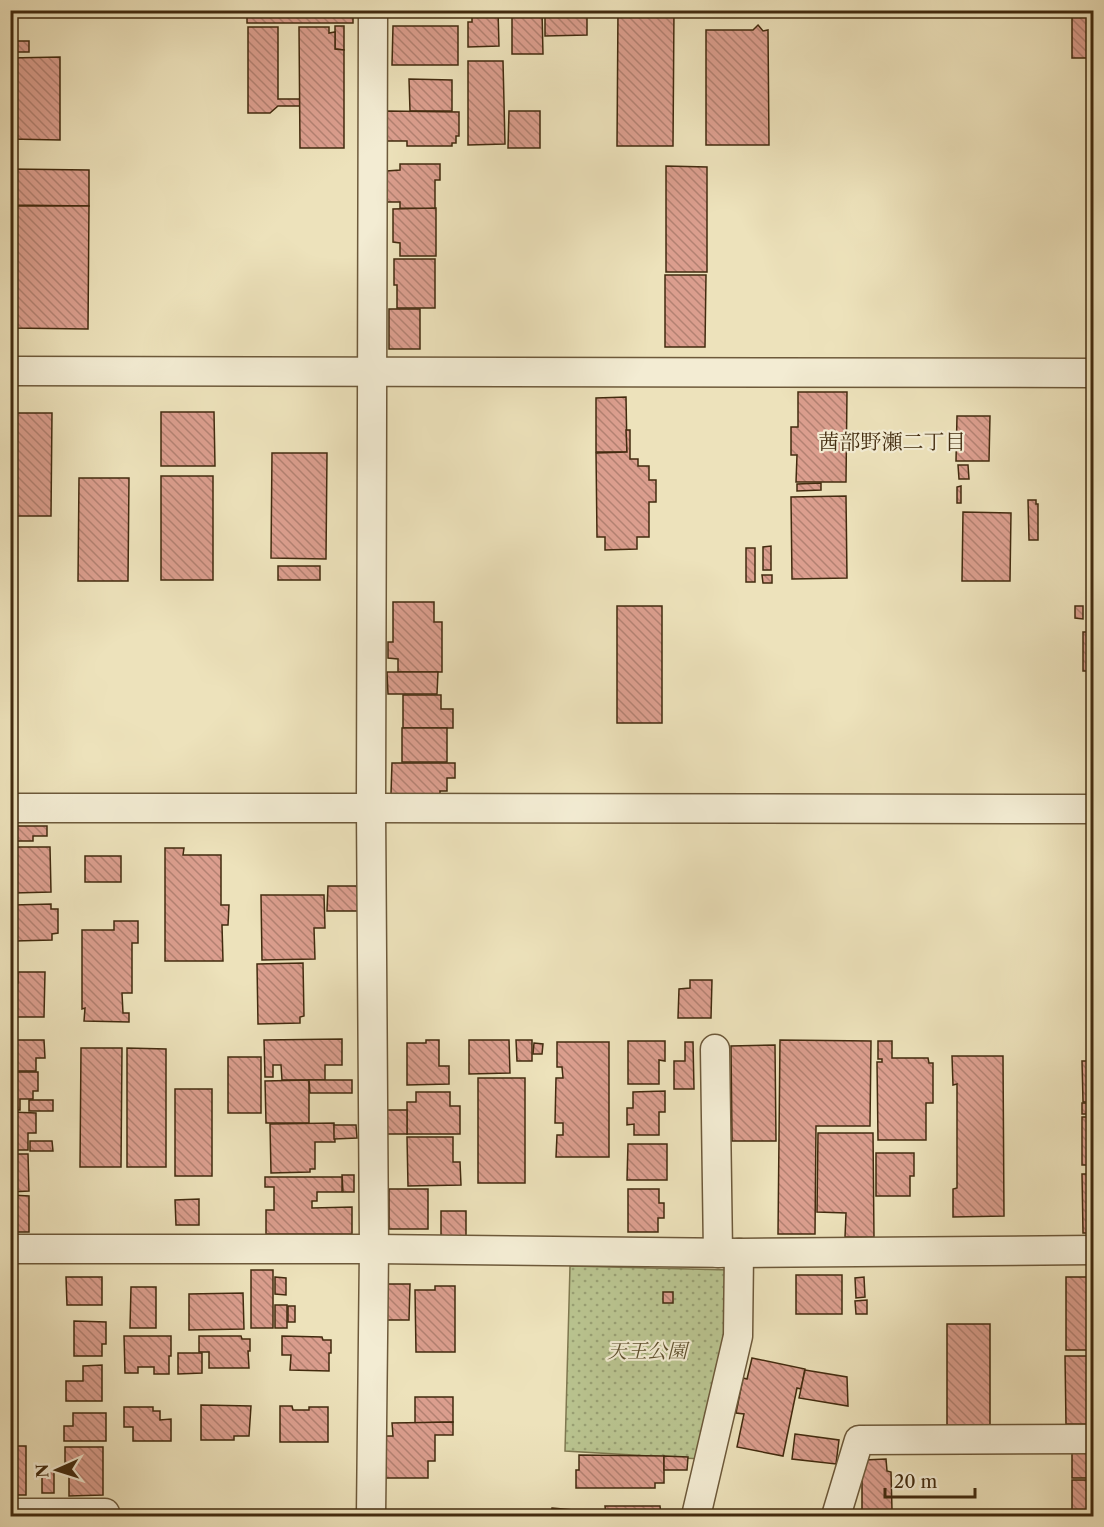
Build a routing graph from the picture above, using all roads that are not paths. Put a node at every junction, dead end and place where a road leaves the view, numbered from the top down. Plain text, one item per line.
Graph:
1 (373, 10) edge
2 (10, 371) edge
3 (373, 371) junction
4 (1094, 373) edge
5 (10, 808) edge
6 (371, 808) junction
7 (1094, 809) edge
8 (715, 1049) dead end
9 (10, 1249) edge
10 (374, 1249) junction
11 (1094, 1250) edge
12 (728, 1253) junction
13 (1094, 1439) edge
14 (10, 1513) edge
15 (105, 1513) dead end
16 (371, 1516) edge
17 (696, 1516) edge
18 (836, 1516) edge

1 - 3 street
2 - 3 street
3 - 4 street
3 - 6 street
5 - 6 street
6 - 7 street
6 - 10 street
8 - 12 street
9 - 10 street
10 - 12 street
10 - 16 street
11 - 12 street
12 - 17 street
13 - 18 street
14 - 15 street

